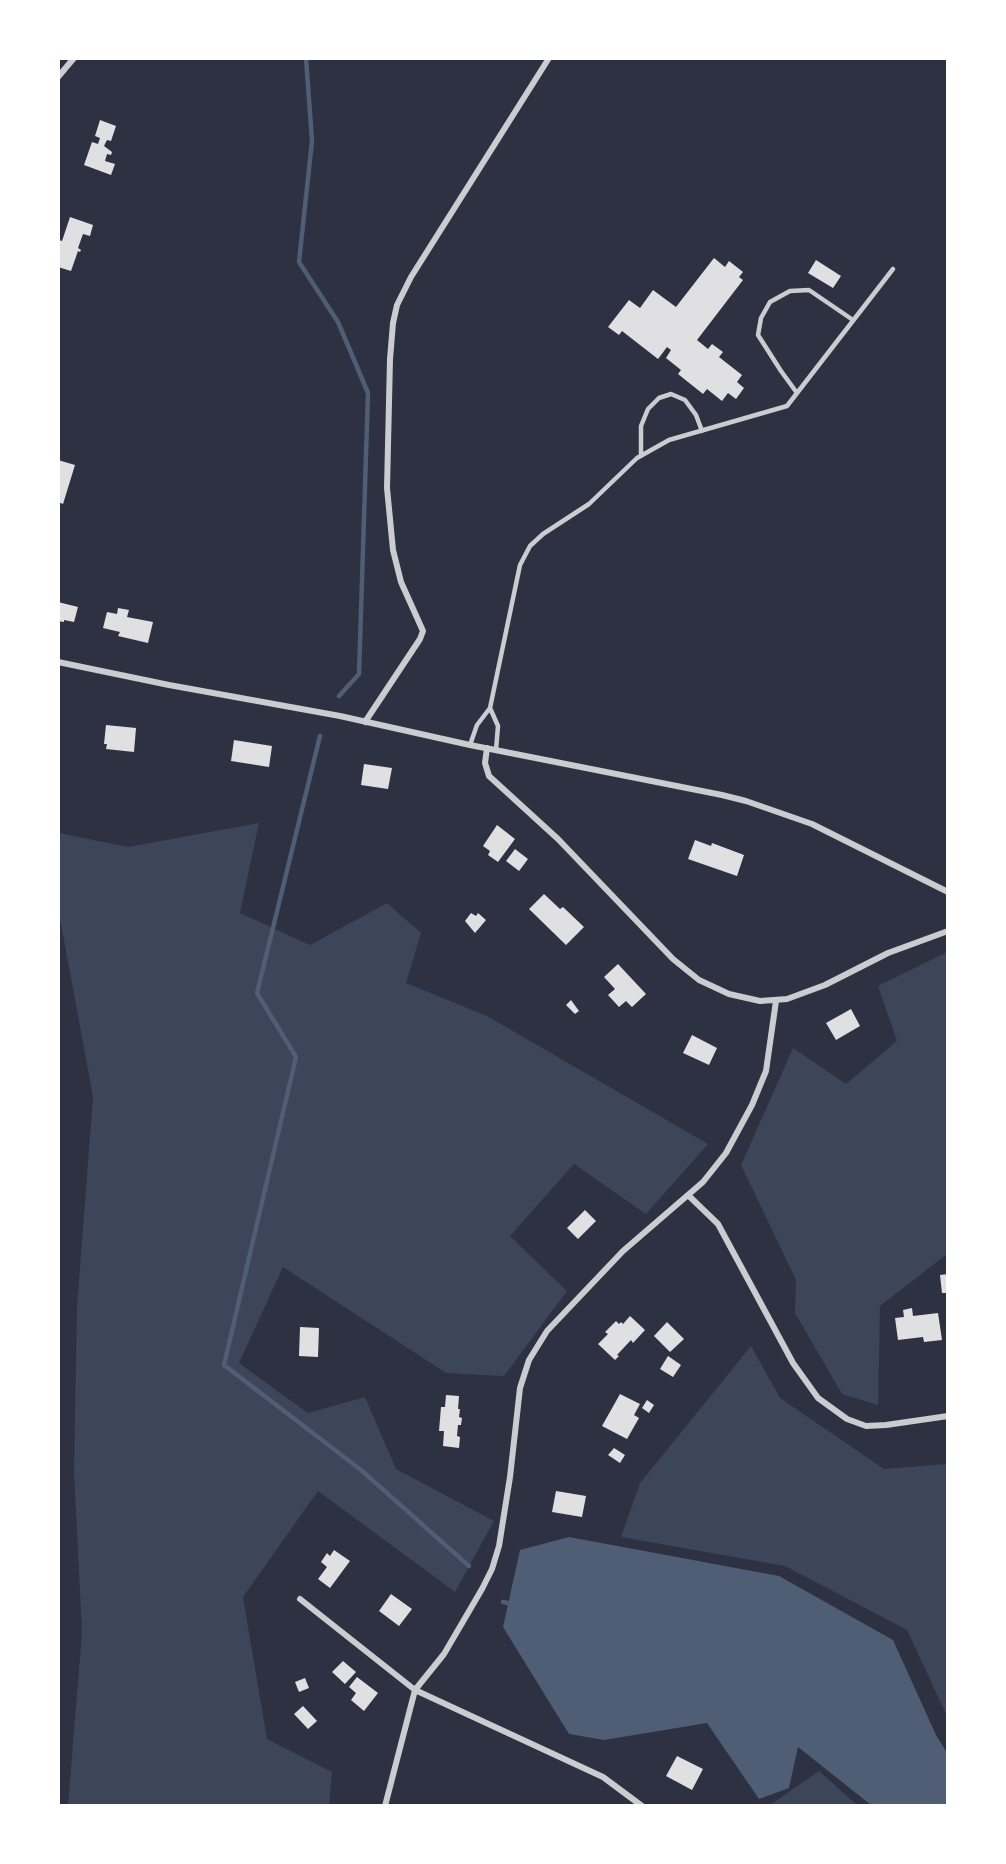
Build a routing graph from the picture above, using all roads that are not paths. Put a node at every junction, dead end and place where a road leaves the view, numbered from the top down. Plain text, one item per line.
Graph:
1 (74, 58) edge
2 (549, 58) edge
3 (58, 77) edge
4 (893, 269) dead end
5 (854, 320) junction
6 (797, 393) junction
7 (702, 431) junction
8 (641, 456) junction
9 (58, 662) edge
10 (490, 708) junction
11 (365, 722) junction
12 (470, 745) junction
13 (487, 748) junction
14 (496, 750) junction
15 (948, 892) edge
16 (948, 931) edge
17 (776, 1001) junction
18 (688, 1195) junction
19 (948, 1416) edge
20 (300, 1599) dead end
21 (415, 1690) junction
22 (385, 1806) edge
23 (642, 1806) edge

1 - 3 street
2 - 11 street
4 - 5 lane
5 - 6 lane
5 - 6 lane
6 - 7 lane
7 - 8 lane
7 - 8 lane
8 - 10 lane
9 - 11 street
10 - 12 lane
10 - 14 lane
11 - 12 street
12 - 13 street
13 - 14 street
13 - 17 street
14 - 15 street
16 - 17 street
17 - 18 street
18 - 19 street
18 - 21 street
20 - 21 street
21 - 22 street
21 - 23 street

